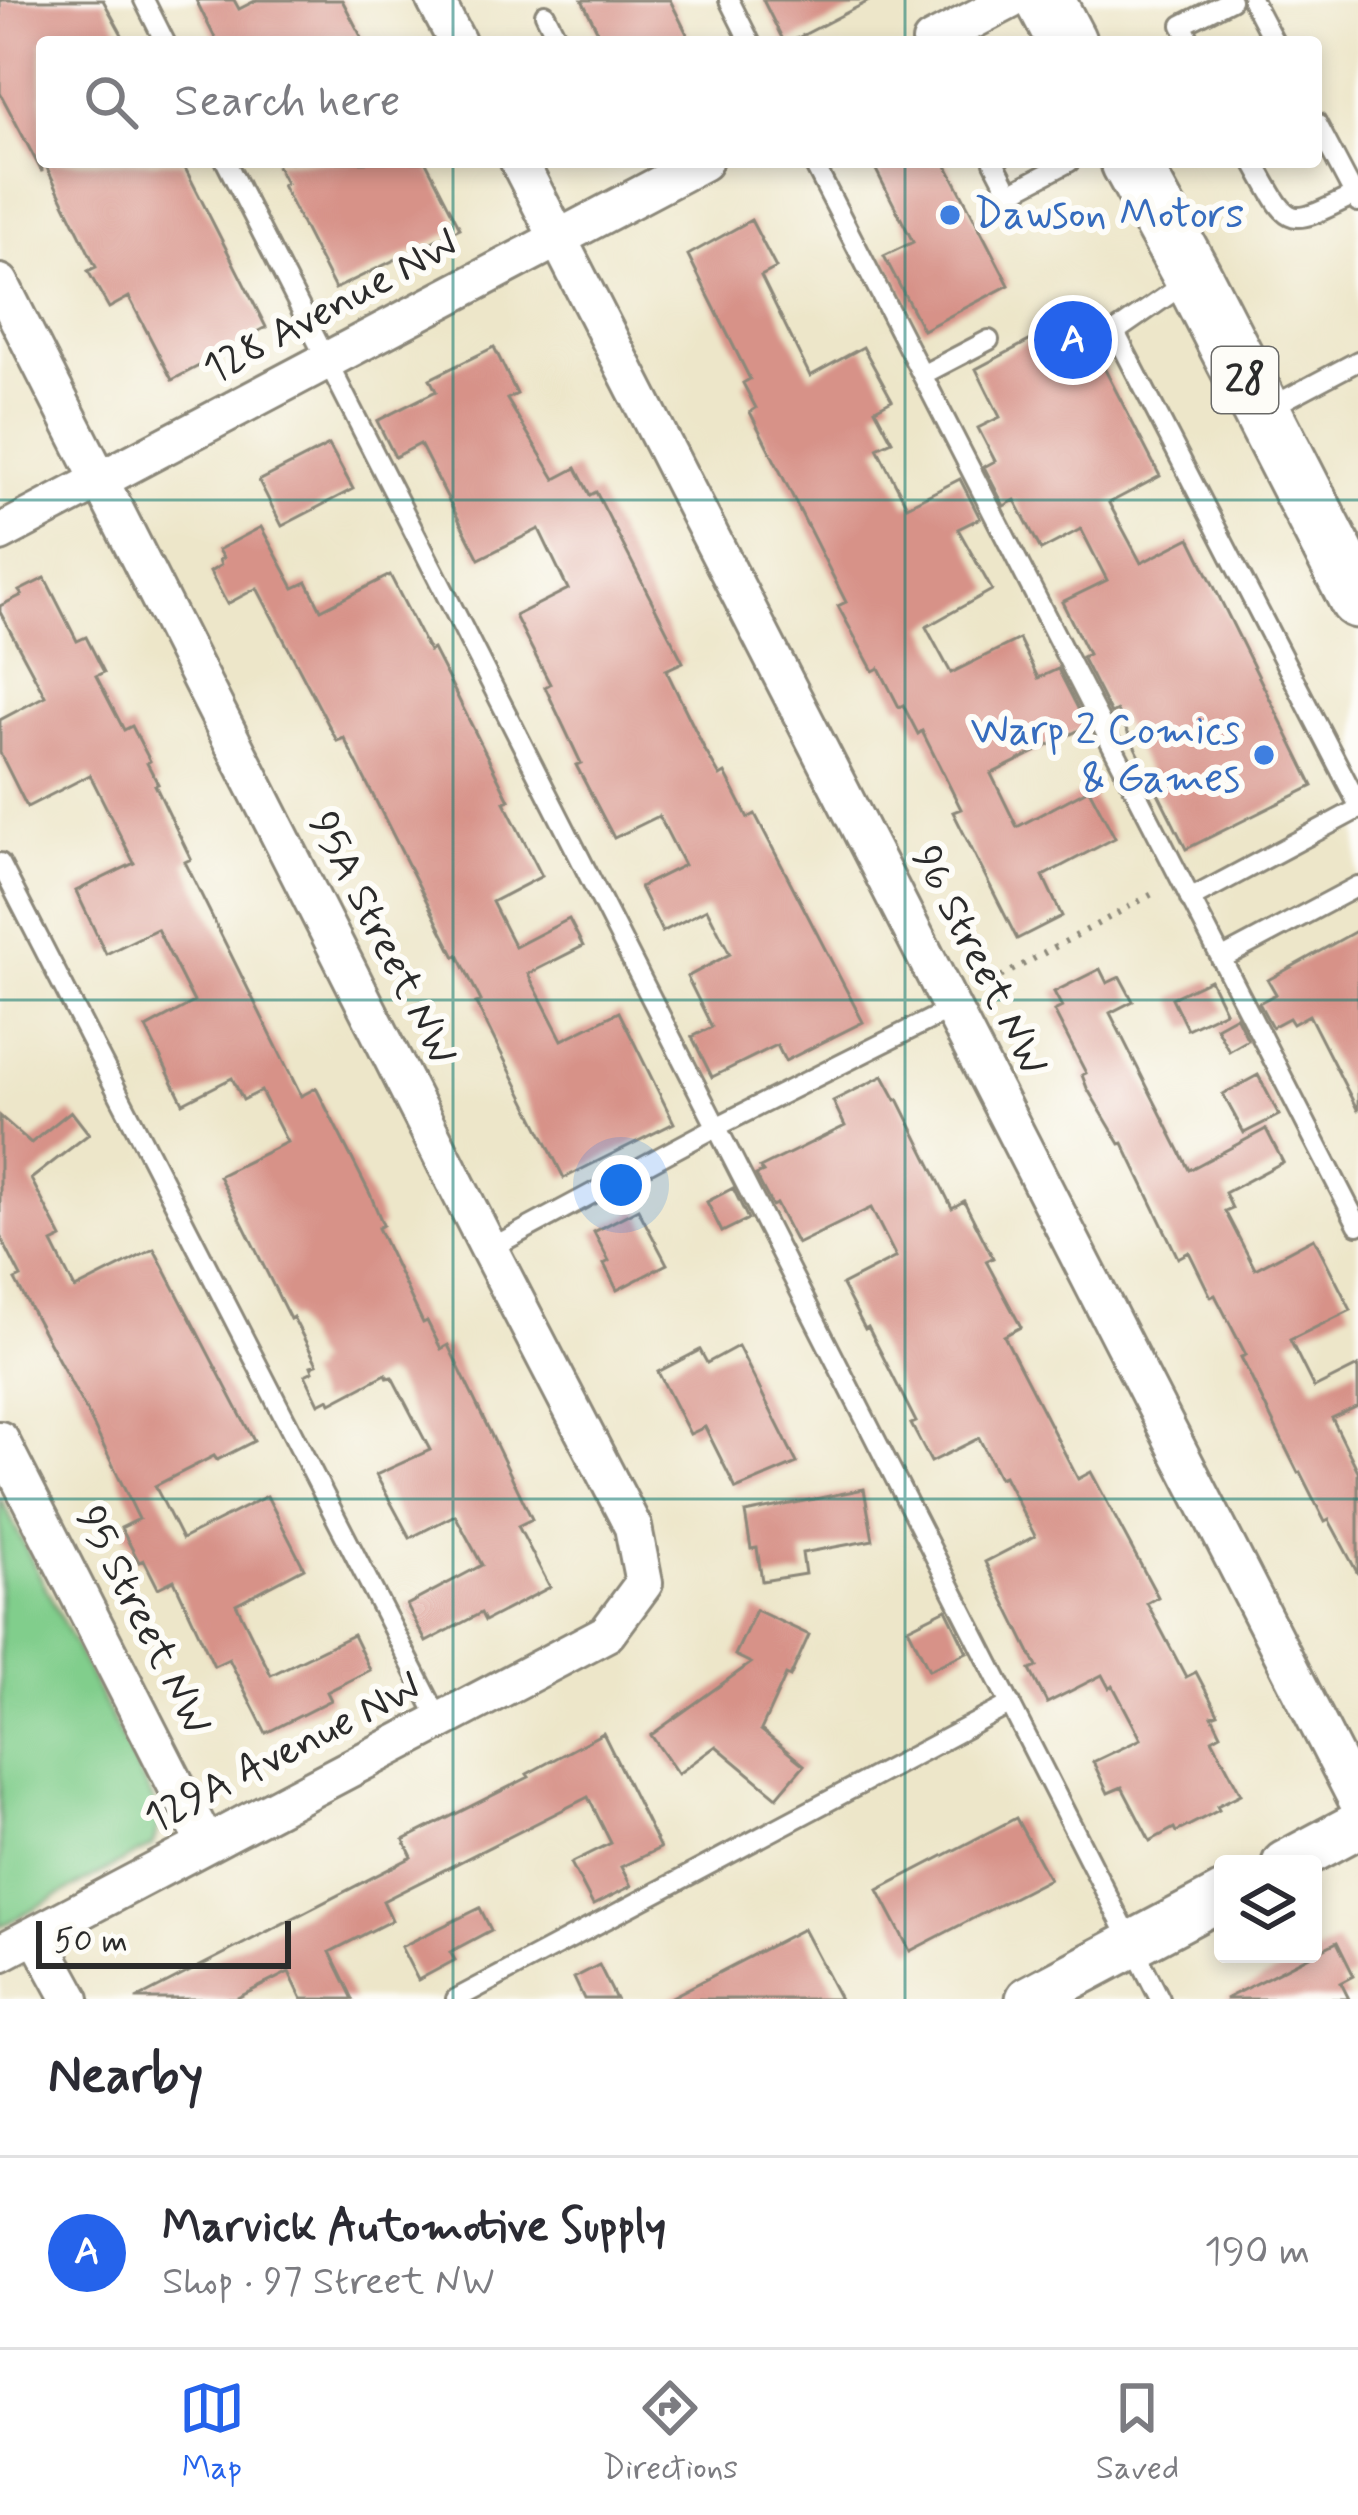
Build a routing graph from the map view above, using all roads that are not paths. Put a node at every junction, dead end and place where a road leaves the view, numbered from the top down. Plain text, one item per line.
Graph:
1 (144, 0) edge
2 (435, 0) edge
3 (729, 0) edge
4 (1231, 0) edge
5 (1252, 0) edge
6 (1042, 11) edge
7 (545, 14) dead end
8 (162, 36) edge
9 (454, 36) edge
10 (557, 36) edge
11 (741, 36) edge
12 (952, 36) edge
13 (1188, 36) edge
14 (1271, 36) edge
15 (1322, 135) edge
16 (229, 168) edge
17 (522, 168) edge
18 (692, 168) edge
19 (816, 168) edge
20 (997, 168) edge
21 (1058, 168) edge
22 (1133, 168) edge
23 (1257, 168) edge
24 (1356, 199) edge
25 (558, 238) junction
26 (1193, 277) junction
27 (0, 283) edge
28 (988, 340) dead end
29 (326, 361) junction
30 (1358, 361) edge
31 (922, 375) junction
32 (1262, 412) junction
33 (100, 480) junction
34 (0, 533) edge
35 (1358, 599) edge
36 (1358, 807) edge
37 (0, 863) edge
38 (1358, 886) edge
39 (1190, 898) junction
40 (1221, 959) junction
41 (953, 1008) junction
42 (718, 1126) junction
43 (1358, 1225) edge
44 (489, 1249) junction
45 (0, 1440) edge
46 (608, 1634) joint
47 (1010, 1704) junction
48 (441, 1723) junction
49 (1358, 1802) edge
50 (1358, 1826) edge
51 (206, 1844) junction
52 (1302, 1855) edge
53 (1214, 1901) edge
54 (36, 1935) junction
55 (1132, 1944) junction
56 (0, 1953) edge
57 (71, 1999) edge
58 (456, 1999) edge
59 (1029, 1999) edge
60 (1160, 1999) edge

1 - 8 lane
2 - 9 street
3 - 11 lane
4 - 13 lane
5 - 14 lane
6 - 12 street
7 - 10 lane
15 - 24 lane
16 - 29 lane
17 - 25 street, 96 Street NW
18 - 25 street, 128 Avenue NW
19 - 31 lane
20 - 21 lane
22 - 26 main road, 28
23 - 24 lane
25 - 29 street, 128 Avenue NW
25 - 41 street, 96 Street NW
26 - 32 main road, 28
26 - 36 lane
27 - 33 street, 95A Street NW
28 - 31 lane
29 - 33 street, 128 Avenue NW
29 - 42 lane
30 - 32 lane
31 - 39 lane
32 - 35 main road, 28
33 - 34 street, 128 Avenue NW
33 - 44 street, 95A Street NW
36 - 39 lane
37 - 48 lane
38 - 40 lane
39 - 40 lane
40 - 43 lane
41 - 42 lane
41 - 49 street, 96 Street NW
42 - 44 lane
42 - 47 lane
44 - 46 street, 95A Street NW
45 - 51 street, 95 Street NW
46 - 48 street, 129A Avenue NW
47 - 55 lane
47 - 58 lane
48 - 51 street, 129A Avenue NW
50 - 52 street
51 - 54 street, 129A Avenue NW
53 - 55 street
54 - 56 street, 129A Avenue NW
54 - 57 street
55 - 59 street
55 - 60 lane

